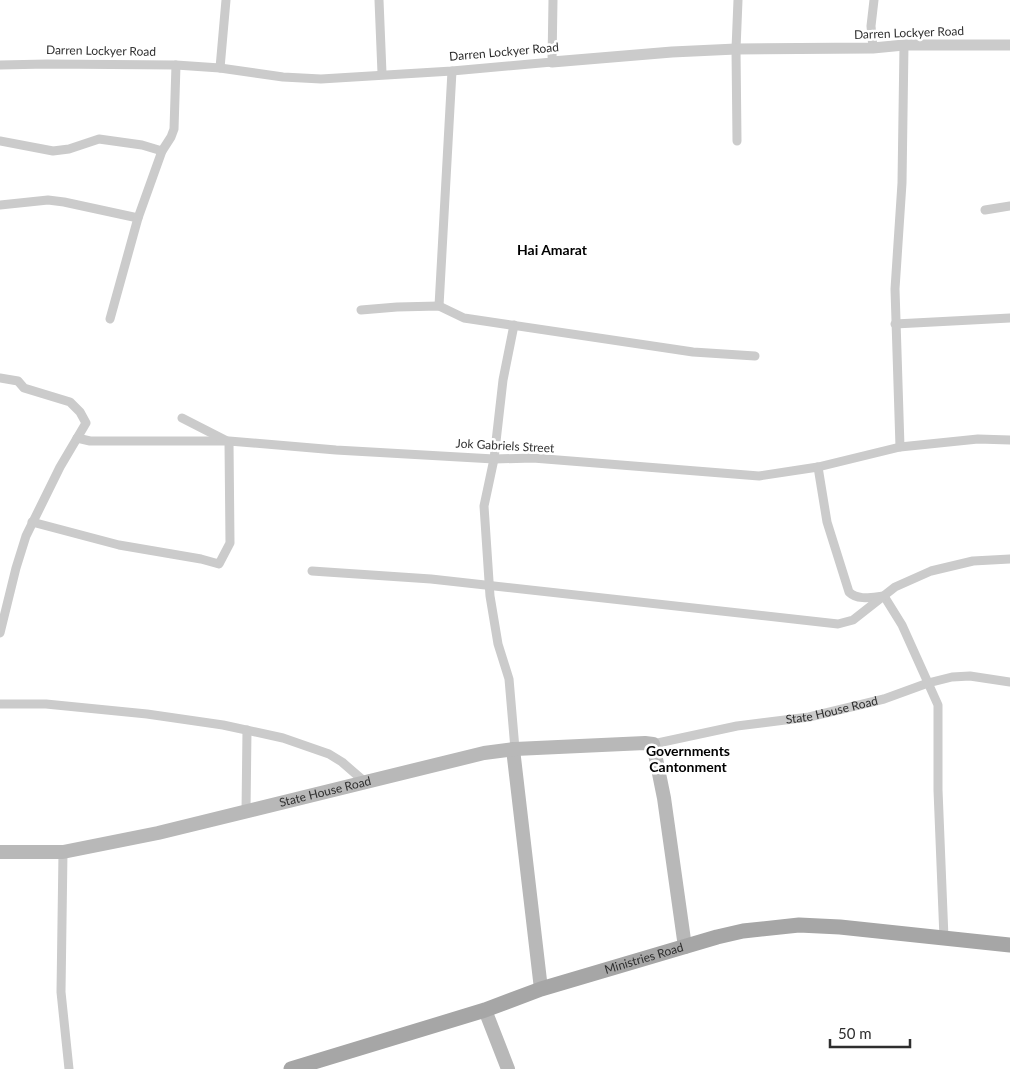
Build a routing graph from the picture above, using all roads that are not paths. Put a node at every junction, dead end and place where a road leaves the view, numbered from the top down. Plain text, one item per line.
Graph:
1 (226, 0) edge
2 (379, 0) edge
3 (553, 0) edge
4 (738, 0) edge
5 (874, 0) edge
6 (904, 45) junction
7 (1010, 45) edge
8 (873, 48) junction
9 (736, 49) junction
10 (552, 62) junction
11 (0, 65) edge
12 (176, 65) junction
13 (220, 68) junction
14 (452, 71) junction
15 (382, 73) dead end
16 (737, 141) dead end
17 (0, 142) edge
18 (162, 151) junction
19 (0, 205) edge
20 (1010, 206) edge
21 (984, 210) dead end
22 (138, 218) junction
23 (439, 306) junction
24 (361, 310) dead end
25 (1010, 318) edge
26 (110, 319) dead end
27 (895, 324) junction
28 (514, 325) junction
29 (755, 356) dead end
30 (0, 378) edge
31 (182, 418) dead end
32 (77, 438) junction
33 (1010, 440) edge
34 (900, 447) junction
35 (494, 459) junction
36 (818, 467) junction
37 (32, 522) junction
38 (1010, 559) edge
39 (312, 571) dead end
40 (490, 585) junction
41 (884, 596) junction
42 (0, 633) edge
43 (1010, 682) edge
44 (928, 683) junction
45 (0, 704) edge
46 (247, 730) junction
47 (652, 744) junction
48 (514, 749) junction
49 (365, 782) junction
50 (246, 812) junction
51 (0, 852) edge
52 (62, 852) junction
53 (944, 938) junction
54 (1010, 945) edge
55 (685, 947) junction
56 (541, 989) junction
57 (485, 1010) junction
58 (69, 1069) edge
59 (291, 1069) edge
60 (508, 1069) edge

1 - 13 street
2 - 15 street
3 - 10 street
4 - 9 street
5 - 8 street
6 - 7 street, Darren Lockyer Road
6 - 8 street, Darren Lockyer Road
6 - 27 street
8 - 9 street, Darren Lockyer Road
9 - 10 street, Darren Lockyer Road
9 - 16 street
10 - 14 street, Darren Lockyer Road
11 - 12 street, Darren Lockyer Road
12 - 13 street, Darren Lockyer Road
12 - 18 street
13 - 14 street, Darren Lockyer Road
14 - 23 street
17 - 18 street
18 - 22 street
19 - 22 street
20 - 21 street
22 - 26 street
23 - 24 street
23 - 28 street
25 - 27 street
27 - 34 street
28 - 29 street
28 - 35 street
30 - 32 street
31 - 37 street
32 - 35 street, Jok Gabriels Street
32 - 37 street
33 - 34 street, Jok Gabriels Street
34 - 36 street, Jok Gabriels Street
35 - 36 street, Jok Gabriels Street
35 - 40 street
36 - 41 street
37 - 42 street
38 - 41 street
39 - 40 street
40 - 41 street
40 - 48 street
41 - 44 street
43 - 44 street, State House Road
44 - 47 street, State House Road
44 - 53 street
45 - 46 street
46 - 49 street
46 - 50 street
47 - 48 main road, State House Road
47 - 55 main road
48 - 49 main road, State House Road
48 - 56 main road
49 - 50 main road, State House Road
50 - 52 main road, State House Road
51 - 52 main road, State House Road
52 - 58 street
53 - 54 main road, Ministries Road
53 - 55 main road, Ministries Road
55 - 56 main road, Ministries Road
56 - 57 main road, Ministries Road
57 - 59 main road, Ministries Road
57 - 60 main road

